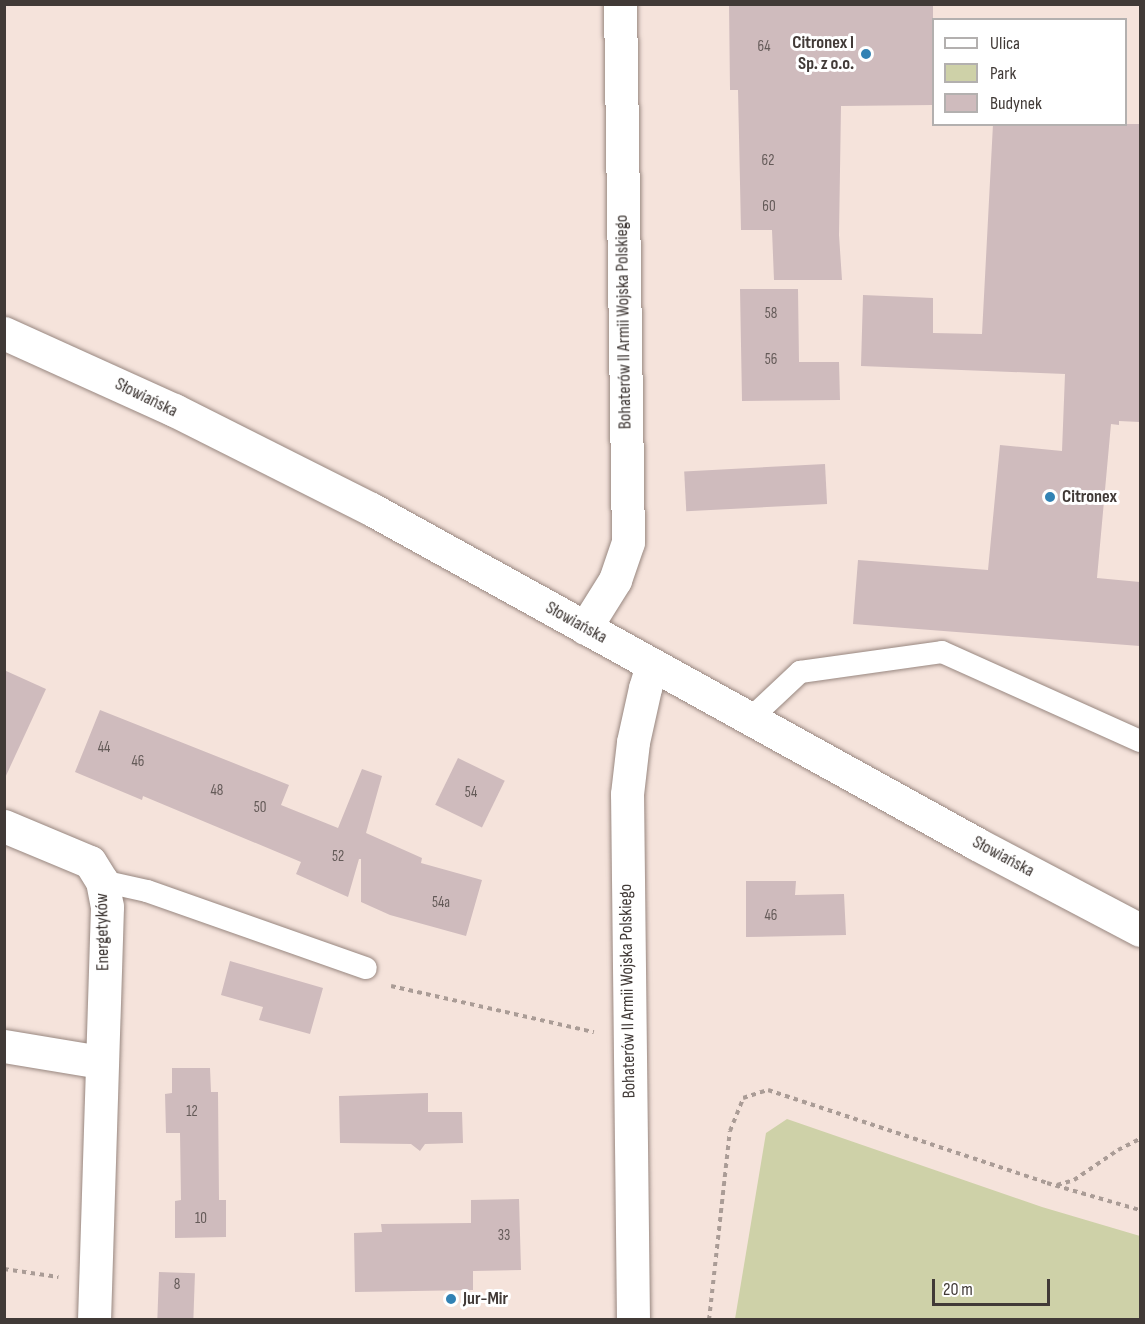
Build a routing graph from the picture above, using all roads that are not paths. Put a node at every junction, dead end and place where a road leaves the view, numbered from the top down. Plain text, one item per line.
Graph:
1 (620, 4) edge
2 (4, 333) edge
3 (585, 628) junction
4 (652, 666) junction
5 (750, 719) junction
6 (1140, 741) edge
7 (4, 825) edge
8 (102, 881) junction
9 (1140, 930) edge
10 (366, 968) road end
11 (4, 1046) edge
12 (101, 1062) junction
13 (94, 1320) edge
14 (633, 1320) edge

1 - 3 street, Bohaterów II Armii Wojska Polskiego
2 - 3 street, Słowiańska
3 - 4 street, Słowiańska
4 - 5 street, Słowiańska
4 - 14 street, Bohaterów II Armii Wojska Polskiego
5 - 6 lane
5 - 9 street, Słowiańska
7 - 8 street, Energetyków
8 - 10 lane
8 - 12 street, Energetyków
11 - 12 street
12 - 13 street, Energetyków

